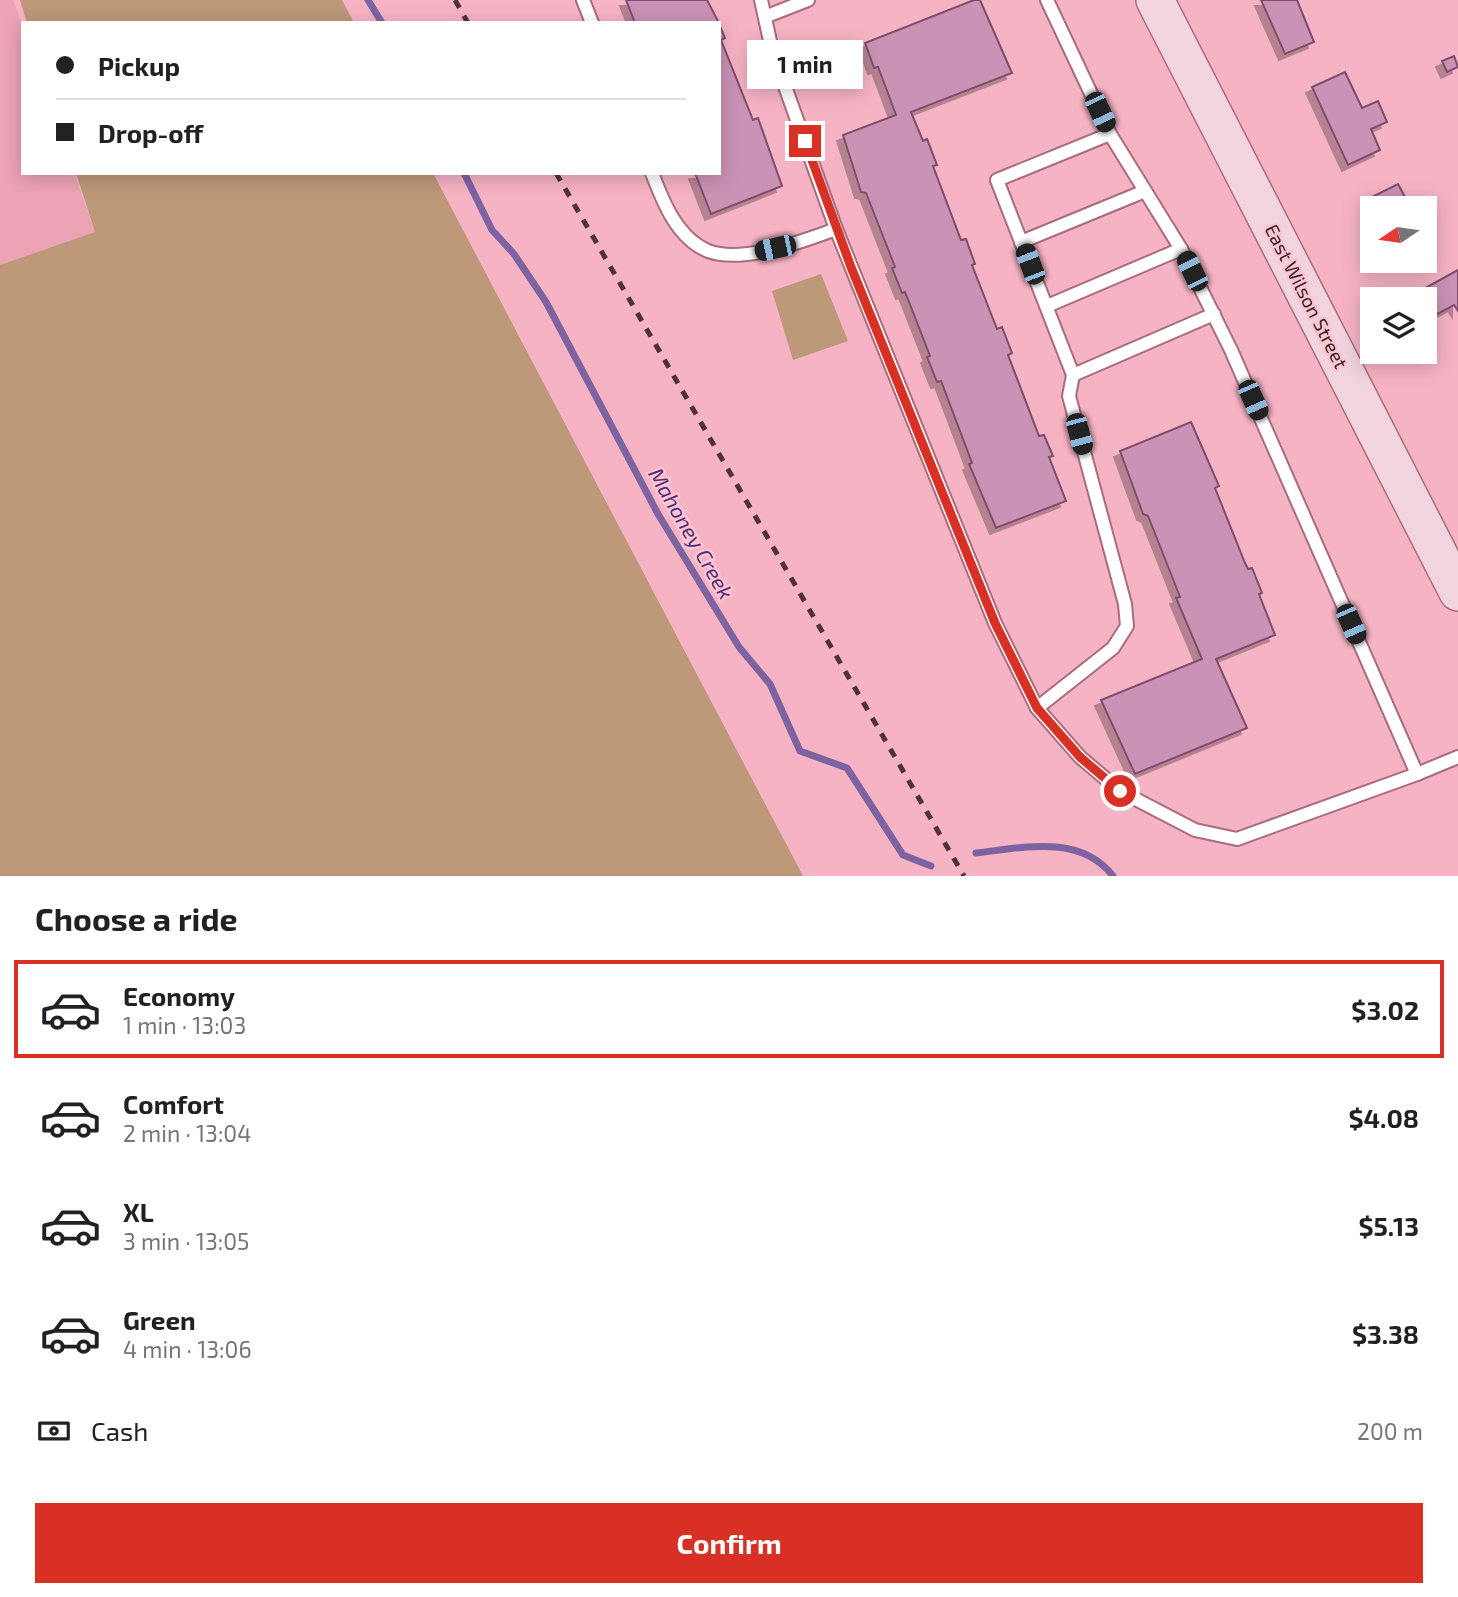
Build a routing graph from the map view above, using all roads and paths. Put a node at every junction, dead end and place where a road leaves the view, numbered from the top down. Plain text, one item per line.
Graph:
1 (583, 0) edge
2 (761, 0) edge
3 (808, 0) edge
4 (1047, 0) edge
5 (1155, 0) edge
6 (766, 16) junction
7 (591, 21) edge
8 (1110, 134) junction
9 (653, 175) edge
10 (1145, 191) junction
11 (836, 229) junction
12 (1021, 242) junction
13 (1181, 249) junction
14 (1047, 306) junction
15 (1214, 314) junction
16 (1073, 375) junction
17 (1458, 592) edge
18 (1037, 708) junction
19 (1458, 757) edge
20 (1417, 774) junction

1 - 7 lane
2 - 6 lane
3 - 6 lane
4 - 8 lane
5 - 17 street, East Wilson Street
6 - 11 lane
8 - 10 lane
8 - 12 lane
9 - 11 lane
10 - 12 lane
10 - 13 lane
11 - 18 lane
12 - 14 lane
13 - 14 lane
13 - 15 lane
14 - 16 lane
15 - 16 lane
15 - 20 lane
16 - 18 lane
18 - 20 lane
19 - 20 lane

